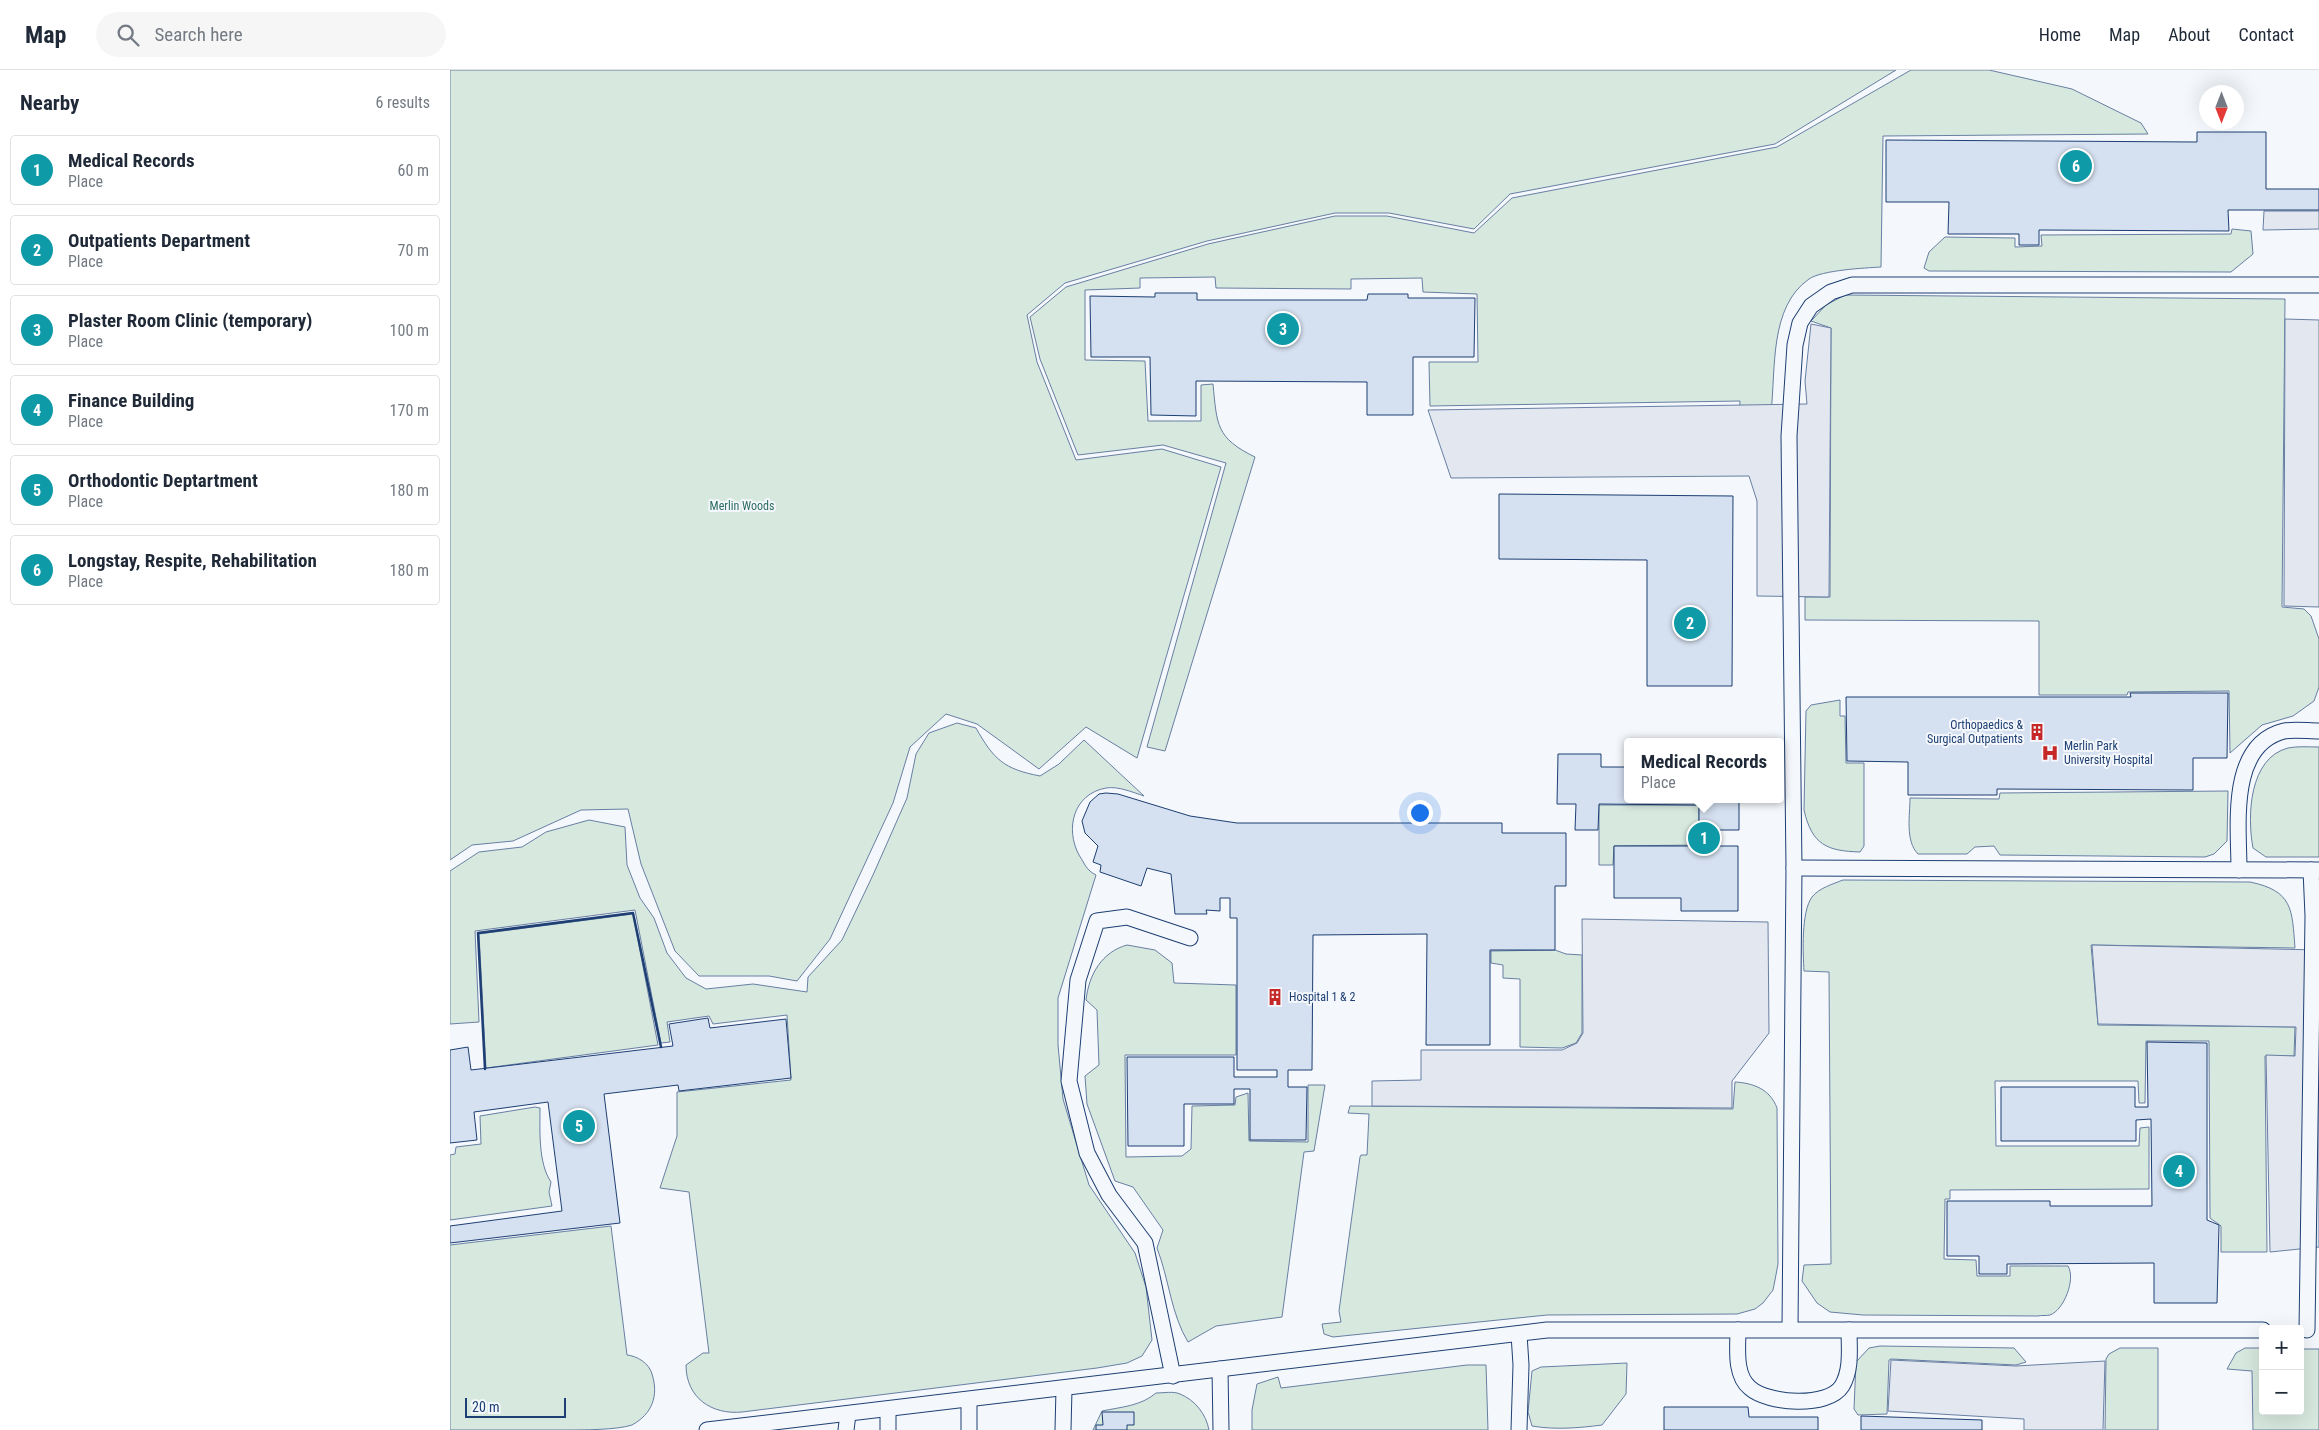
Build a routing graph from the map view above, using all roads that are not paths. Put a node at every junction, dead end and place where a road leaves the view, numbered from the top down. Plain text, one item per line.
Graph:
1 (2319, 285) edge
2 (2319, 731) edge
3 (1794, 868) junction
4 (2239, 870) junction
5 (2315, 870) edge
6 (1190, 938) dead end
7 (1790, 1329) junction
8 (1738, 1330) junction
9 (1849, 1330) junction
10 (2259, 1330) edge
11 (2309, 1330) edge
12 (1519, 1334) junction
13 (1220, 1369) junction
14 (1173, 1376) junction
15 (1064, 1389) junction
16 (969, 1400) junction
17 (888, 1410) junction
18 (848, 1414) junction
19 (707, 1430) edge
20 (846, 1430) edge
21 (888, 1430) edge
22 (969, 1430) edge
23 (1063, 1430) edge
24 (1221, 1430) edge
25 (1520, 1430) edge

1 - 3 lane
2 - 4 lane
3 - 4 lane
3 - 7 lane
4 - 5 lane
5 - 11 lane
6 - 14 lane
7 - 8 lane
7 - 9 lane
8 - 9 lane
8 - 12 lane
9 - 10 lane
12 - 13 lane
12 - 25 lane
13 - 14 lane
13 - 24 lane
14 - 15 lane
15 - 16 lane
15 - 23 lane
16 - 17 lane
16 - 22 lane
17 - 18 lane
17 - 21 lane
18 - 19 lane
18 - 20 lane

